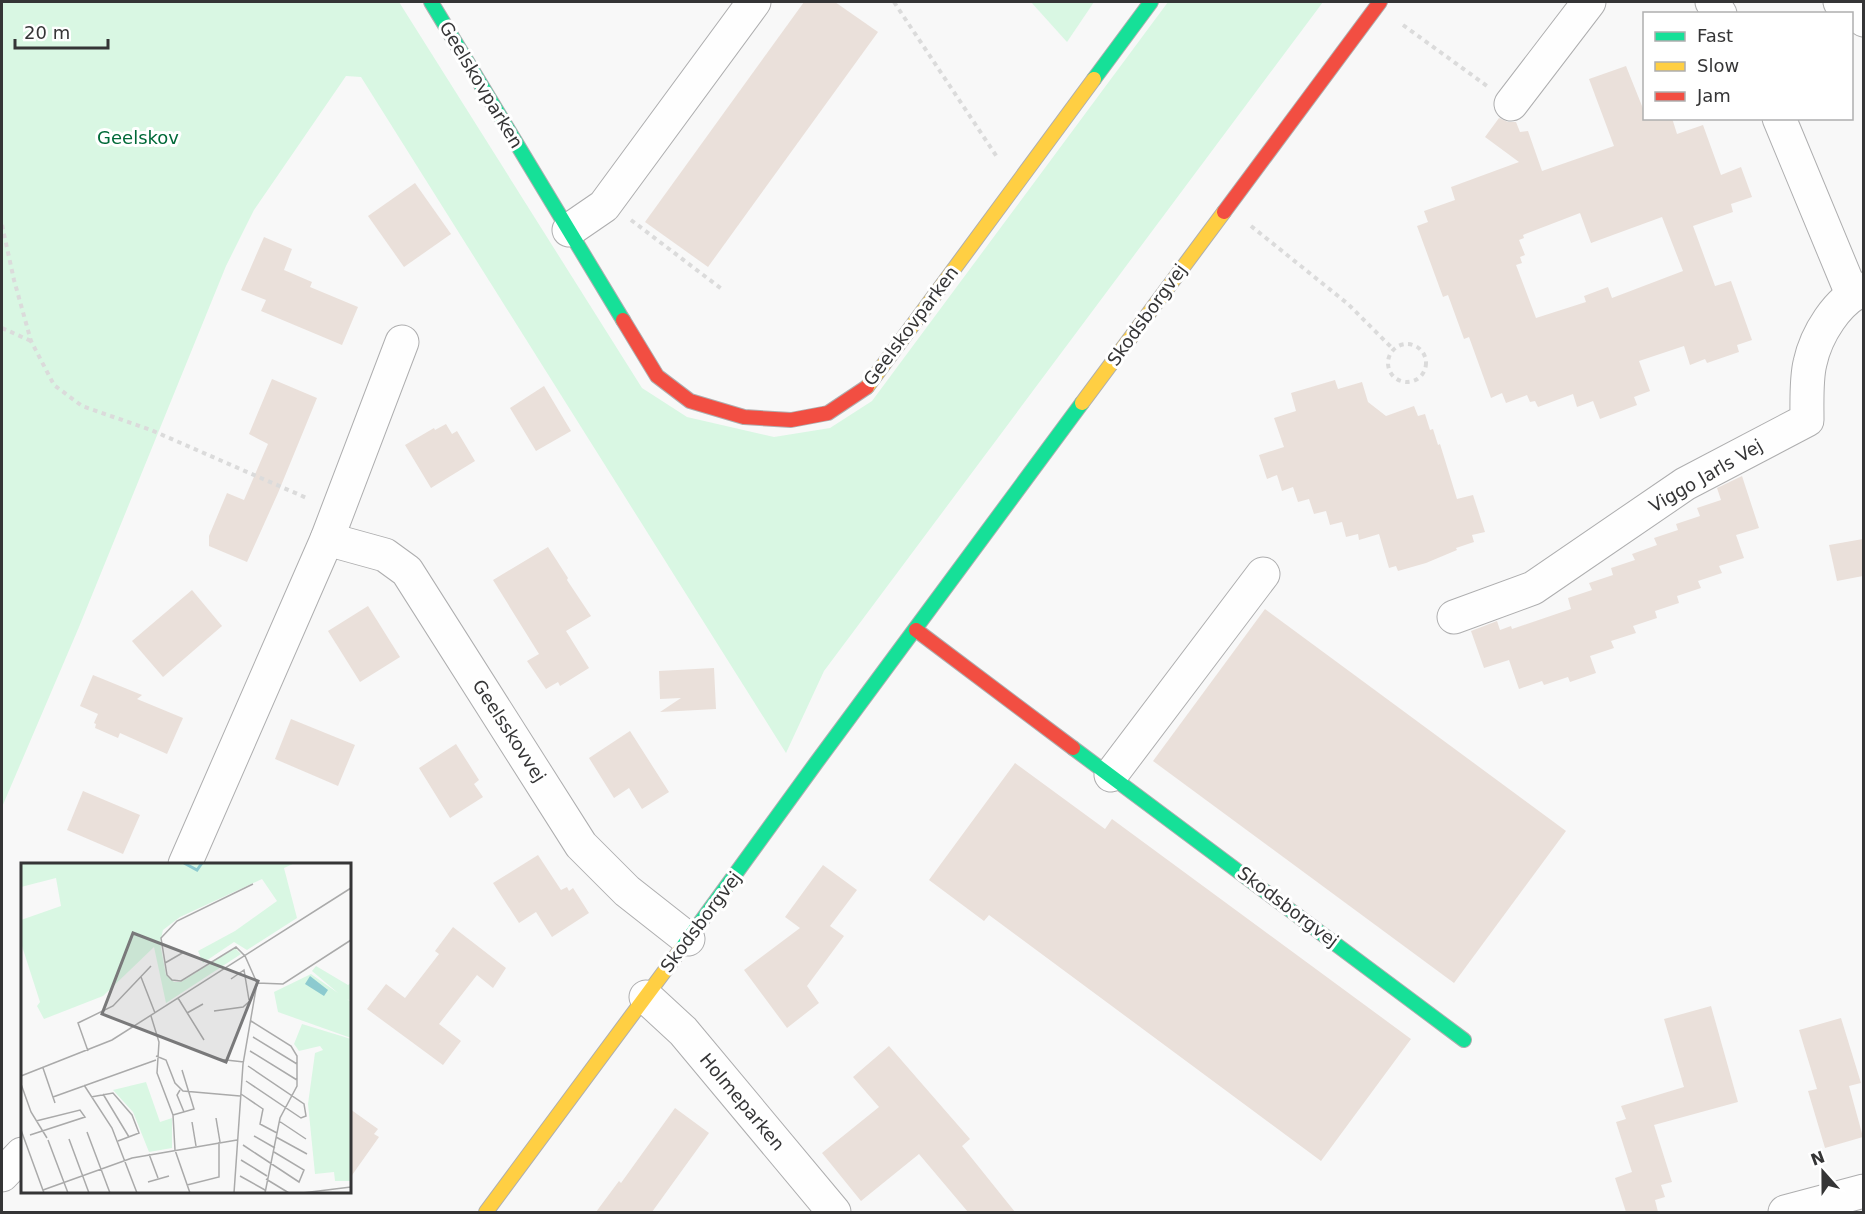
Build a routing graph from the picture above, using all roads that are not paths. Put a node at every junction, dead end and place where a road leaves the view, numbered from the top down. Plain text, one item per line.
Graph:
1 (431, 2) edge
2 (754, 2) edge
3 (1151, 2) edge
4 (1589, 2) edge
5 (1840, 2) edge
6 (1378, 4) edge
7 (1853, 12) edge
8 (1511, 104) road end
9 (1780, 120) edge
10 (569, 230) junction
11 (1858, 291) edge
12 (402, 342) dead end
13 (332, 525) junction
14 (1263, 574) dead end
15 (1454, 617) dead end
16 (916, 630) junction
17 (1112, 775) junction
18 (185, 863) edge
19 (688, 939) junction
20 (646, 997) junction
21 (1464, 1040) dead end
22 (21, 1155) edge
23 (2, 1175) edge
24 (1863, 1191) edge
25 (486, 1212) edge
26 (834, 1212) edge
27 (1785, 1212) edge

1 - 10 street, Geelskovparken
2 - 10 street
3 - 10 street, Geelskovparken
4 - 8 street
5 - 7 street
6 - 16 street, Skodsborgvej
9 - 11 street, Viggo Jarls Vej
11 - 15 street, Viggo Jarls Vej
12 - 13 street
13 - 18 street
13 - 19 street, Geelsskovvej
14 - 17 street
16 - 17 street, Skodsborgvej
16 - 19 street, Skodsborgvej
17 - 21 street, Skodsborgvej
19 - 20 street, Skodsborgvej
20 - 25 street, Skodsborgvej
20 - 26 street, Holmeparken
22 - 23 street
24 - 27 street

